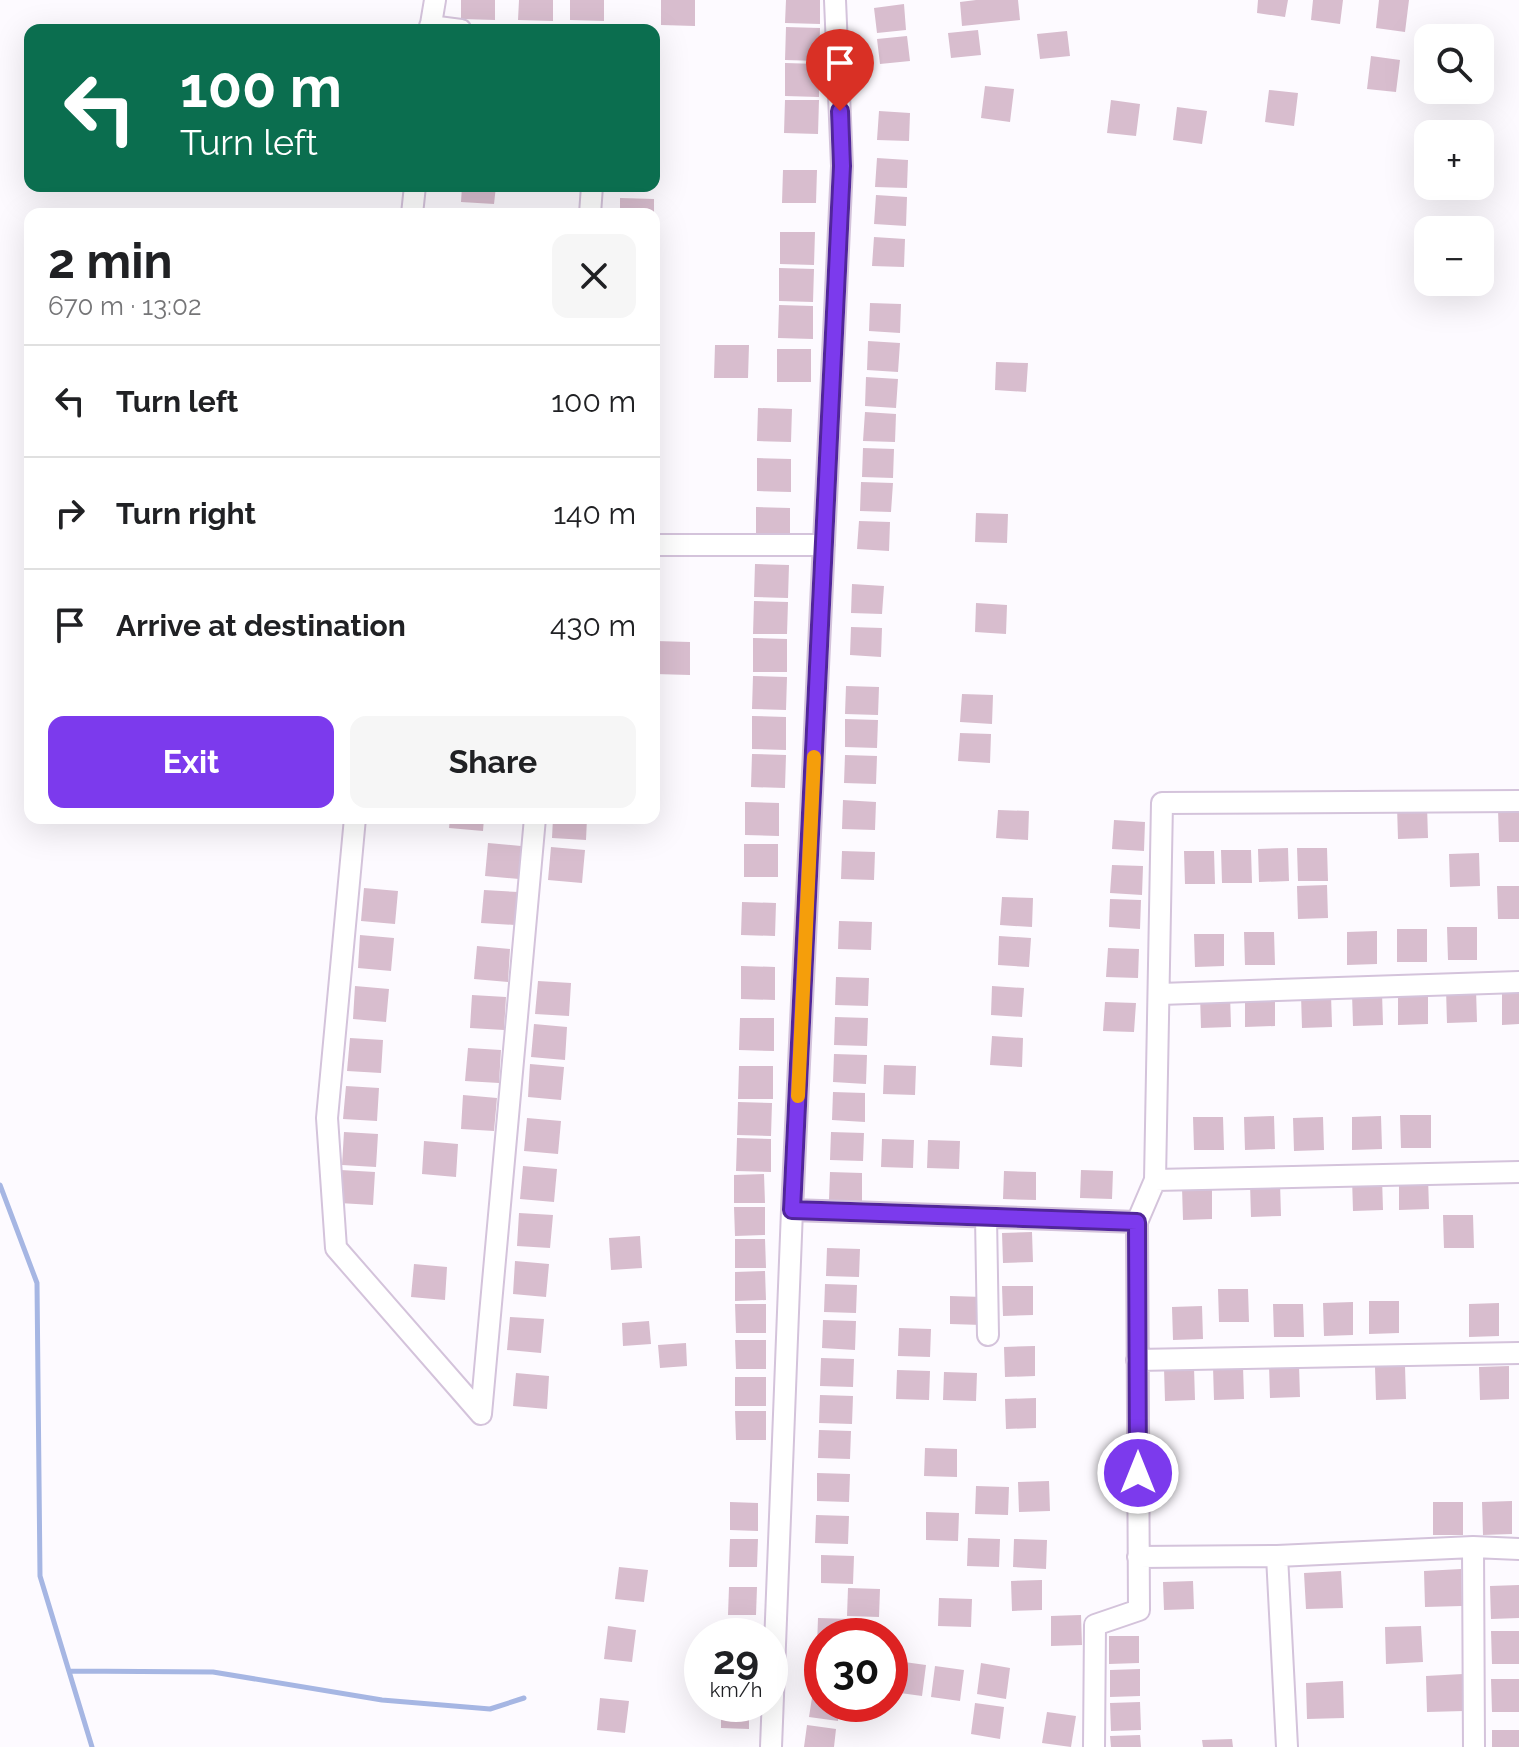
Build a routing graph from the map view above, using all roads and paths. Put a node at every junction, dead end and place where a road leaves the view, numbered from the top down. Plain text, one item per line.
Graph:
1 (435, 0) edge
2 (835, 0) edge
3 (431, 24) edge
4 (660, 545) edge
5 (824, 545) junction
6 (1519, 801) edge
7 (354, 824) edge
8 (534, 824) edge
9 (1519, 982) edge
10 (1160, 994) junction
11 (1519, 1172) edge
12 (1155, 1180) junction
13 (792, 1210) junction
14 (986, 1217) junction
15 (1137, 1222) junction
16 (988, 1335) dead end
17 (1519, 1353) edge
18 (1137, 1360) junction
19 (1473, 1547) junction
20 (1519, 1549) edge
21 (1277, 1556) junction
22 (1138, 1557) junction
23 (771, 1747) edge
24 (1094, 1747) edge
25 (1287, 1747) edge
26 (1474, 1747) edge

1 - 3 street
2 - 5 street
4 - 5 street
5 - 13 street
6 - 10 street
7 - 8 street
9 - 10 street
10 - 12 street
11 - 12 street
12 - 15 street
13 - 14 street
13 - 23 street
14 - 15 street
14 - 16 street
15 - 18 street
17 - 18 street
18 - 22 street
19 - 20 street
19 - 21 street
19 - 26 street
21 - 22 street
21 - 25 street
22 - 24 street

